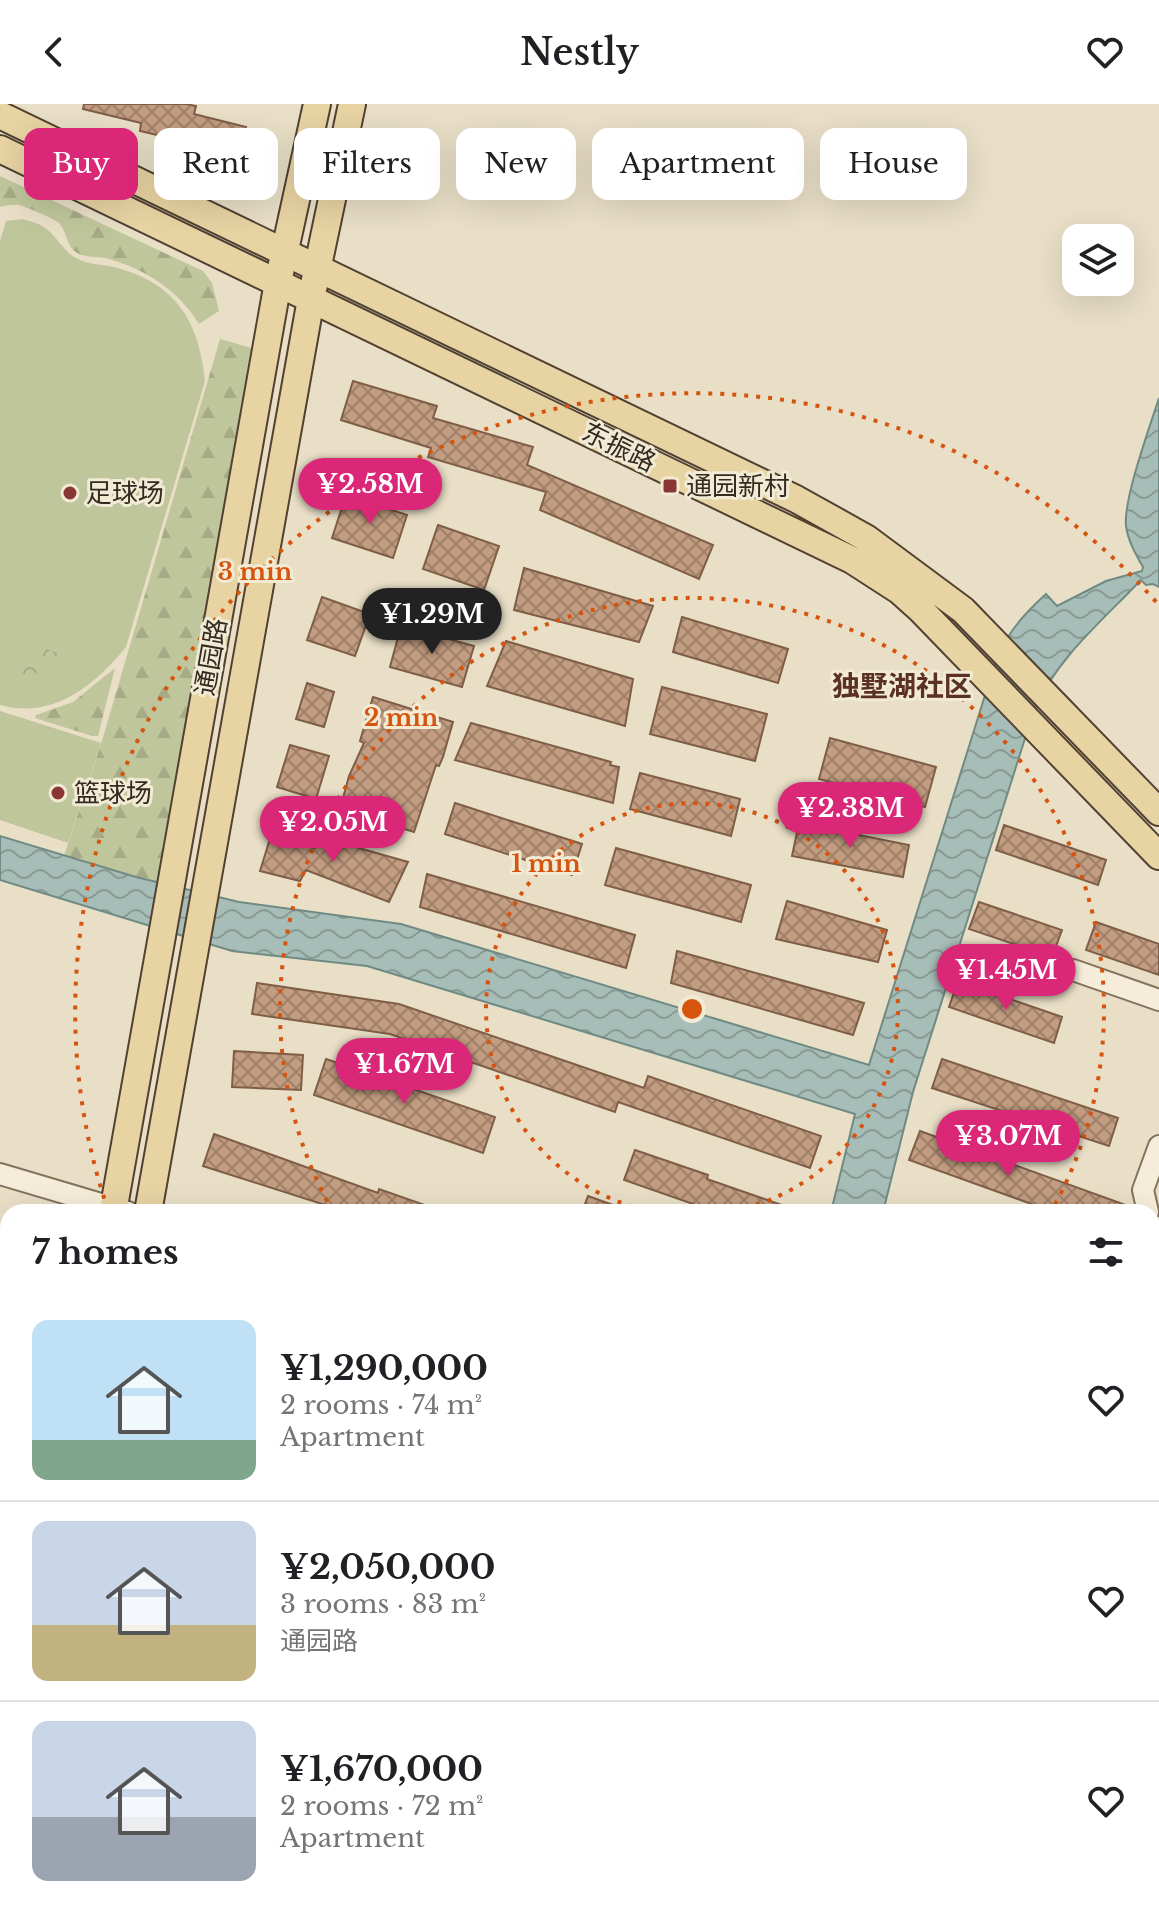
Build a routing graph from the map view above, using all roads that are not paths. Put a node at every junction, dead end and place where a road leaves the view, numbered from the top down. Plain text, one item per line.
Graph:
1 (317, 104) edge
2 (352, 104) edge
3 (0, 115) edge
4 (0, 149) edge
5 (285, 251) junction
6 (317, 268) junction
7 (278, 282) junction
8 (311, 299) junction
9 (1159, 812) edge
10 (1159, 856) edge
11 (1073, 970) dead end
12 (1159, 1000) edge
13 (1159, 1146) edge
14 (0, 1174) edge
15 (96, 1204) edge
16 (119, 1204) edge
17 (149, 1204) edge
18 (1146, 1204) edge

1 - 5 main road, 通园路
2 - 6 main road, 通园路
3 - 5 main road, 东振路
4 - 7 main road, 东振路
5 - 6 main road, 东振路
5 - 7 main road, 通园路
6 - 8 main road, 通园路
6 - 9 main road, 东振路
7 - 8 main road, 东振路
7 - 16 main road, 通园路
8 - 10 main road, 东振路
8 - 17 main road, 通园路
11 - 12 street
13 - 18 street
14 - 15 street

